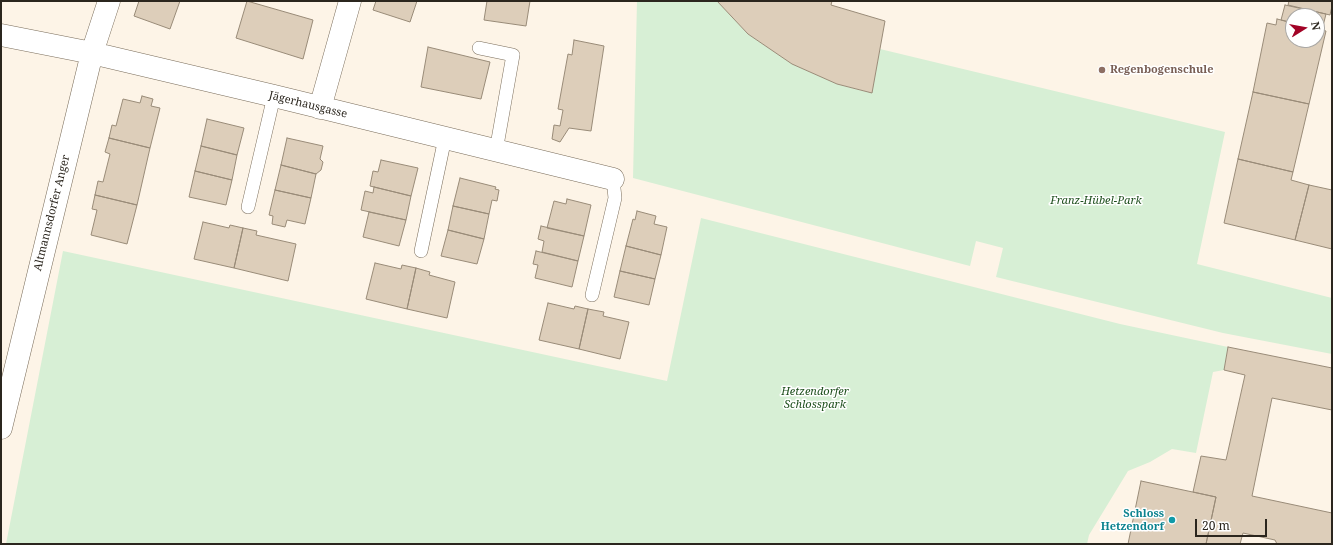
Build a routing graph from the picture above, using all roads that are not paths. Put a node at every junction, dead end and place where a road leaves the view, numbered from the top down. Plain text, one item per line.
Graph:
1 (109, 1) edge
2 (350, 1) edge
3 (1, 34) edge
4 (479, 48) dead end
5 (92, 53) junction
6 (274, 96) junction
7 (320, 108) junction
8 (445, 138) junction
9 (496, 151) junction
10 (613, 179) joint
11 (248, 207) dead end
12 (421, 251) dead end
13 (592, 295) dead end
14 (1, 428) edge

1 - 5 street, Altmannsdorfer Anger
2 - 7 street
3 - 5 street, Jägerhausgasse
4 - 9 lane
5 - 6 street, Jägerhausgasse
5 - 14 street, Altmannsdorfer Anger
6 - 7 street, Jägerhausgasse
6 - 11 lane
7 - 8 street, Jägerhausgasse
8 - 9 street, Jägerhausgasse
8 - 12 lane
9 - 10 street, Jägerhausgasse
10 - 13 lane

